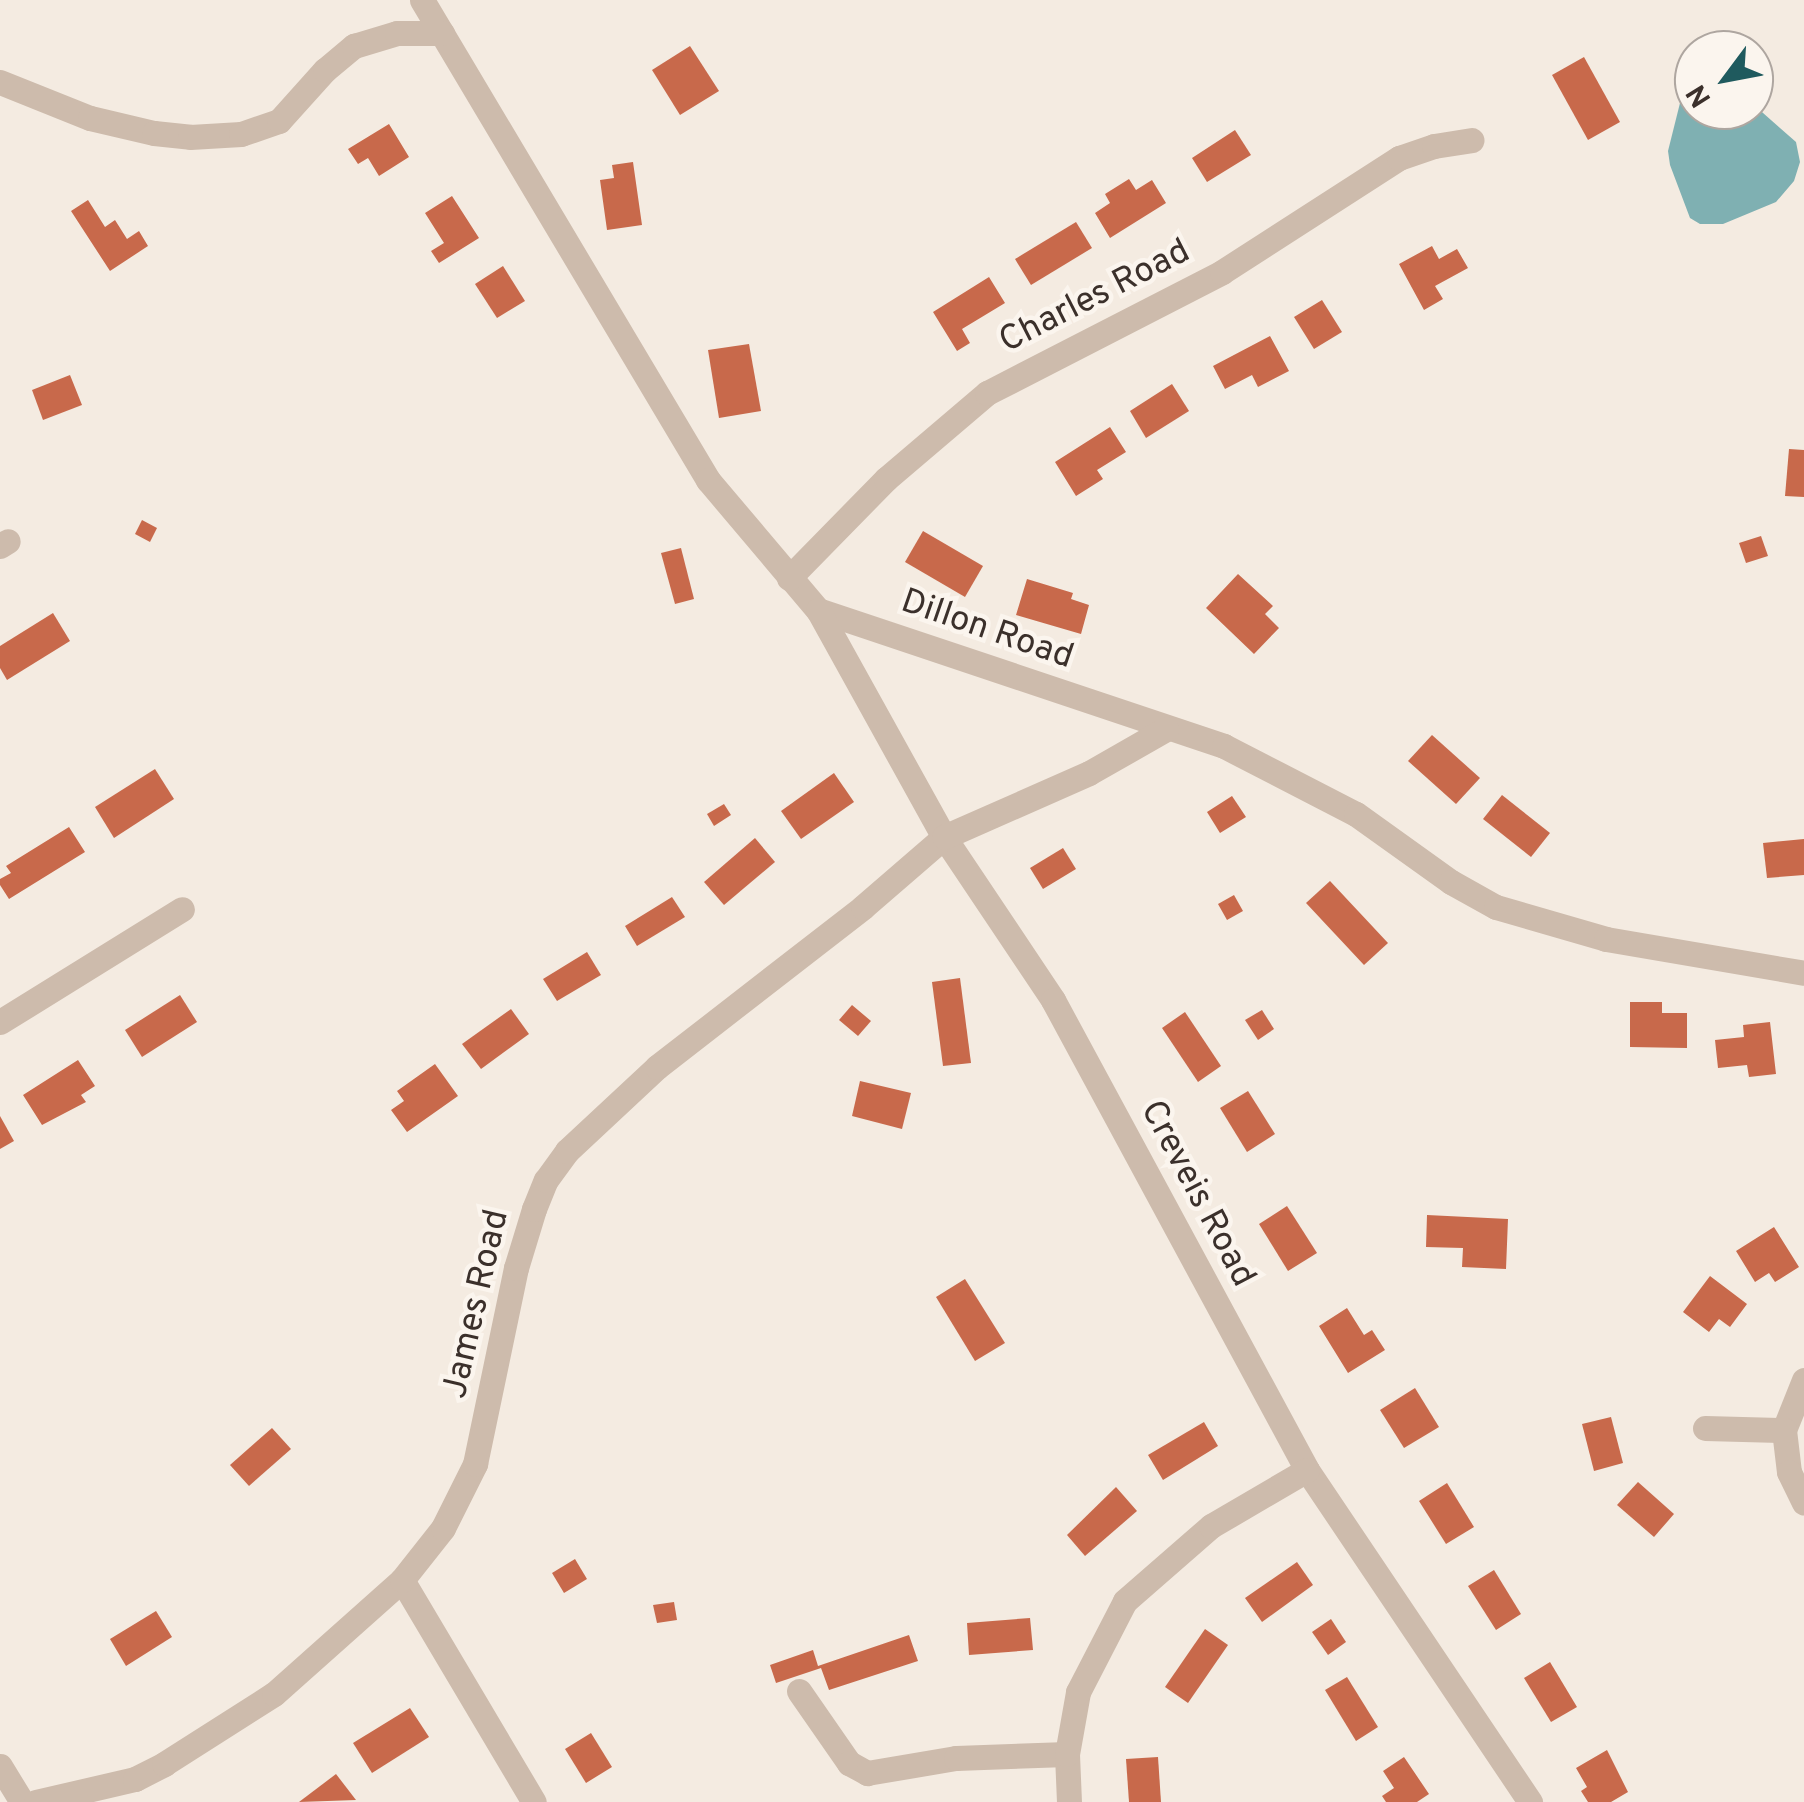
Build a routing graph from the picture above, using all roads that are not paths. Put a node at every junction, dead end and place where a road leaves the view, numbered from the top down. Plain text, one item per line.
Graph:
1 (422, 0) edge
2 (442, 33) junction
3 (0, 82) edge
4 (1472, 140) dead end
5 (789, 578) junction
6 (818, 610) junction
7 (1166, 729) junction
8 (944, 837) junction
9 (182, 910) dead end
10 (1804, 973) edge
11 (0, 1022) edge
12 (1804, 1380) edge
13 (1705, 1428) dead end
14 (1784, 1430) junction
15 (1307, 1470) junction
16 (1804, 1503) edge
17 (402, 1580) junction
18 (799, 1691) dead end
19 (1067, 1754) junction
20 (0, 1766) edge
21 (22, 1802) edge
22 (36, 1802) edge
23 (534, 1802) edge
24 (1069, 1802) edge
25 (1530, 1802) edge

1 - 2 street, Dillon Road
2 - 3 street
2 - 5 street, Dillon Road
4 - 5 street, Charles Road
5 - 6 street, Dillon Road
6 - 7 street, Dillon Road
6 - 8 street, Creveis Road
7 - 8 street, James Road
7 - 10 street, Dillon Road
8 - 15 street, Creveis Road
8 - 17 street, James Road
9 - 11 street
12 - 14 street
13 - 14 street
14 - 16 street
15 - 19 street
15 - 25 street, Creveis Road
17 - 22 street, James Road
17 - 23 street
18 - 19 street
19 - 24 street
20 - 21 street

